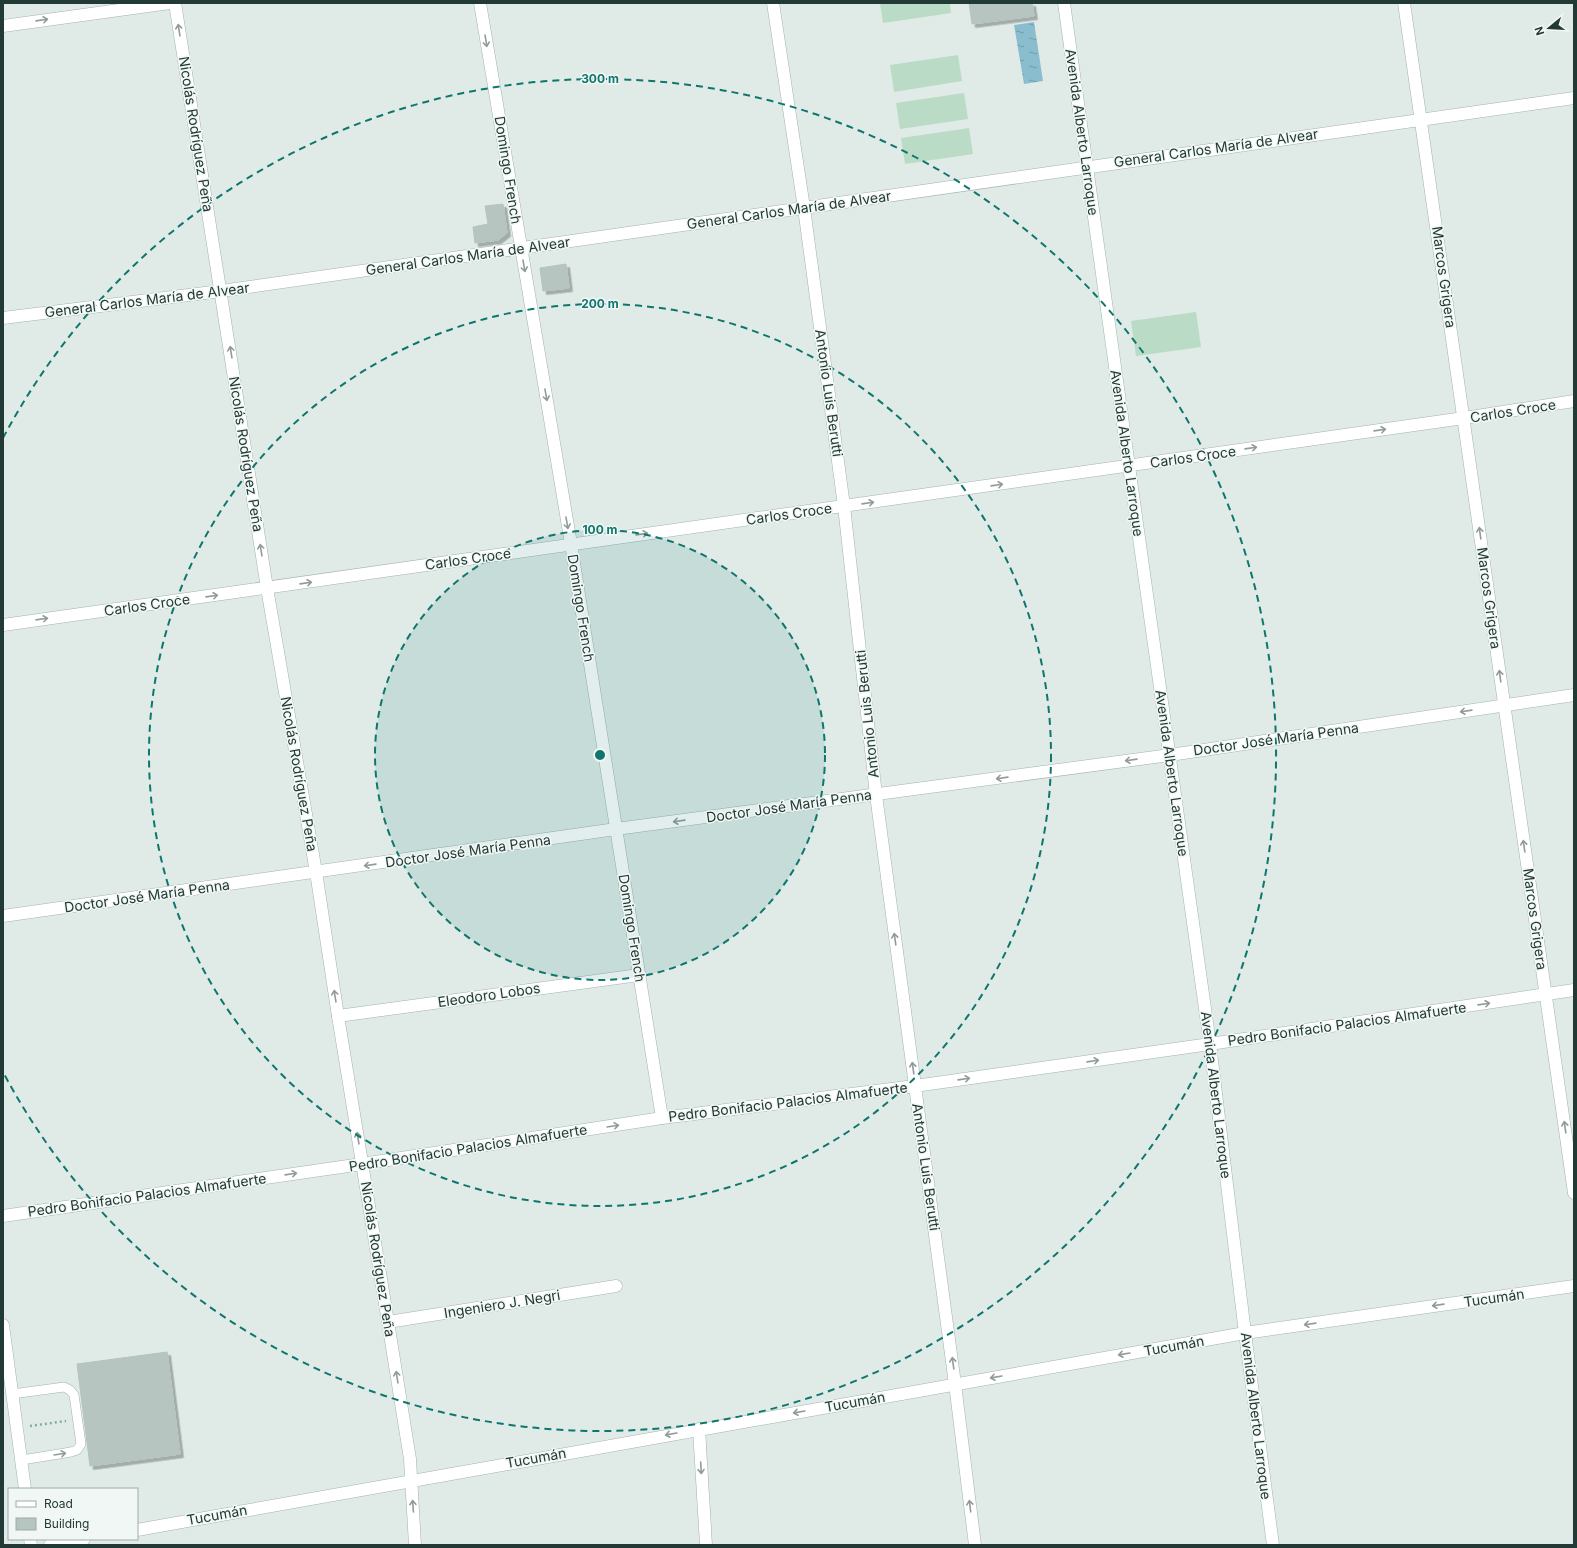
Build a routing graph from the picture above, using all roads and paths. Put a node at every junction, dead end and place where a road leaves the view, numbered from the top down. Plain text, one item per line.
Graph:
1 (170, 3) edge
2 (175, 3) edge
3 (480, 3) edge
4 (773, 3) edge
5 (1064, 3) edge
6 (1404, 3) edge
7 (3, 26) edge
8 (1574, 98) edge
9 (1421, 120) junction
10 (1087, 166) junction
11 (804, 208) junction
12 (521, 249) junction
13 (221, 291) junction
14 (3, 318) edge
15 (1574, 402) edge
16 (1464, 418) junction
17 (1129, 466) junction
18 (844, 506) junction
19 (571, 544) junction
20 (267, 588) junction
21 (3, 625) edge
22 (1574, 695) edge
23 (1504, 705) junction
24 (1170, 755) junction
25 (876, 795) junction
26 (616, 829) junction
27 (316, 872) junction
28 (3, 916) edge
29 (639, 975) junction
30 (1574, 990) edge
31 (1546, 994) junction
32 (338, 1016) junction
33 (1210, 1044) junction
34 (915, 1086) junction
35 (662, 1118) junction
36 (362, 1164) junction
37 (1574, 1193) edge
38 (3, 1216) edge
39 (616, 1286) dead end
40 (1574, 1286) edge
41 (388, 1322) junction
42 (3, 1324) edge
43 (1245, 1333) junction
44 (955, 1384) junction
45 (12, 1394) junction
46 (78, 1420) junction
47 (17, 1427) junction
48 (699, 1429) junction
49 (22, 1460) junction
50 (411, 1481) junction
51 (25, 1488) edge
52 (138, 1530) edge
53 (78, 1540) edge
54 (50, 1545) edge
55 (415, 1545) edge
56 (706, 1545) edge
57 (975, 1545) edge
58 (1273, 1545) edge

7 -> 1 street
13 -> 2 street, Nicolás Rodríguez Peña
3 -> 12 street, Domingo French
4 - 11 street, Antonio Luis Berutti
5 - 10 street, Avenida Alberto Larroque
6 - 9 street, Marcos Grigera
8 - 9 street, General Carlos María de Alvear
9 - 10 street, General Carlos María de Alvear
9 - 16 street, Marcos Grigera
10 - 11 street, General Carlos María de Alvear
10 - 17 street, Avenida Alberto Larroque
11 - 12 street, General Carlos María de Alvear
11 - 18 street, Antonio Luis Berutti
12 - 13 street, General Carlos María de Alvear
12 -> 19 street, Domingo French
13 - 14 street, General Carlos María de Alvear
20 -> 13 street, Nicolás Rodríguez Peña
15 - 16 street, Carlos Croce
17 -> 16 street, Carlos Croce
23 -> 16 street, Marcos Grigera
18 -> 17 street, Carlos Croce
17 - 24 street, Avenida Alberto Larroque
19 -> 18 street, Carlos Croce
18 - 25 street, Antonio Luis Berutti
20 -> 19 street, Carlos Croce
19 - 26 street, Domingo French
21 -> 20 street, Carlos Croce
20 - 27 street, Nicolás Rodríguez Peña
22 - 23 street, Doctor José María Penna
23 -> 24 street, Doctor José María Penna
31 -> 23 street, Marcos Grigera
24 -> 25 street, Doctor José María Penna
24 - 33 street, Avenida Alberto Larroque
25 -> 26 street, Doctor José María Penna
34 -> 25 street, Antonio Luis Berutti
26 -> 27 street, Doctor José María Penna
26 - 29 street, Domingo French
27 - 28 street, Doctor José María Penna
32 -> 27 street, Nicolás Rodríguez Peña
29 - 32 street, Eleodoro Lobos
29 - 35 street, Domingo French
30 - 31 street, Pedro Bonifacio Palacios Almafuerte
33 -> 31 street, Pedro Bonifacio Palacios Almafuerte
37 -> 31 street, Marcos Grigera
36 -> 32 street, Nicolás Rodríguez Peña
34 -> 33 street, Pedro Bonifacio Palacios Almafuerte
33 - 43 street, Avenida Alberto Larroque
34 - 35 street, Pedro Bonifacio Palacios Almafuerte
44 -> 34 street, Antonio Luis Berutti
36 -> 35 street, Pedro Bonifacio Palacios Almafuerte
38 -> 36 street, Pedro Bonifacio Palacios Almafuerte
36 - 41 street, Nicolás Rodríguez Peña
39 - 41 street, Ingeniero J. Negri
40 -> 43 street, Tucumán
50 -> 41 street, Nicolás Rodríguez Peña
42 - 45 street
43 -> 44 street, Tucumán
43 - 58 street, Avenida Alberto Larroque
44 -> 48 street, Tucumán
57 -> 44 street, Antonio Luis Berutti
45 - 46 lane
45 - 47 street
46 - 47 path
49 -> 46 lane
47 - 49 street
48 -> 50 street, Tucumán
48 -> 56 street
49 - 51 street
50 - 52 street, Tucumán
55 -> 50 street, Nicolás Rodríguez Peña
53 - 54 street

